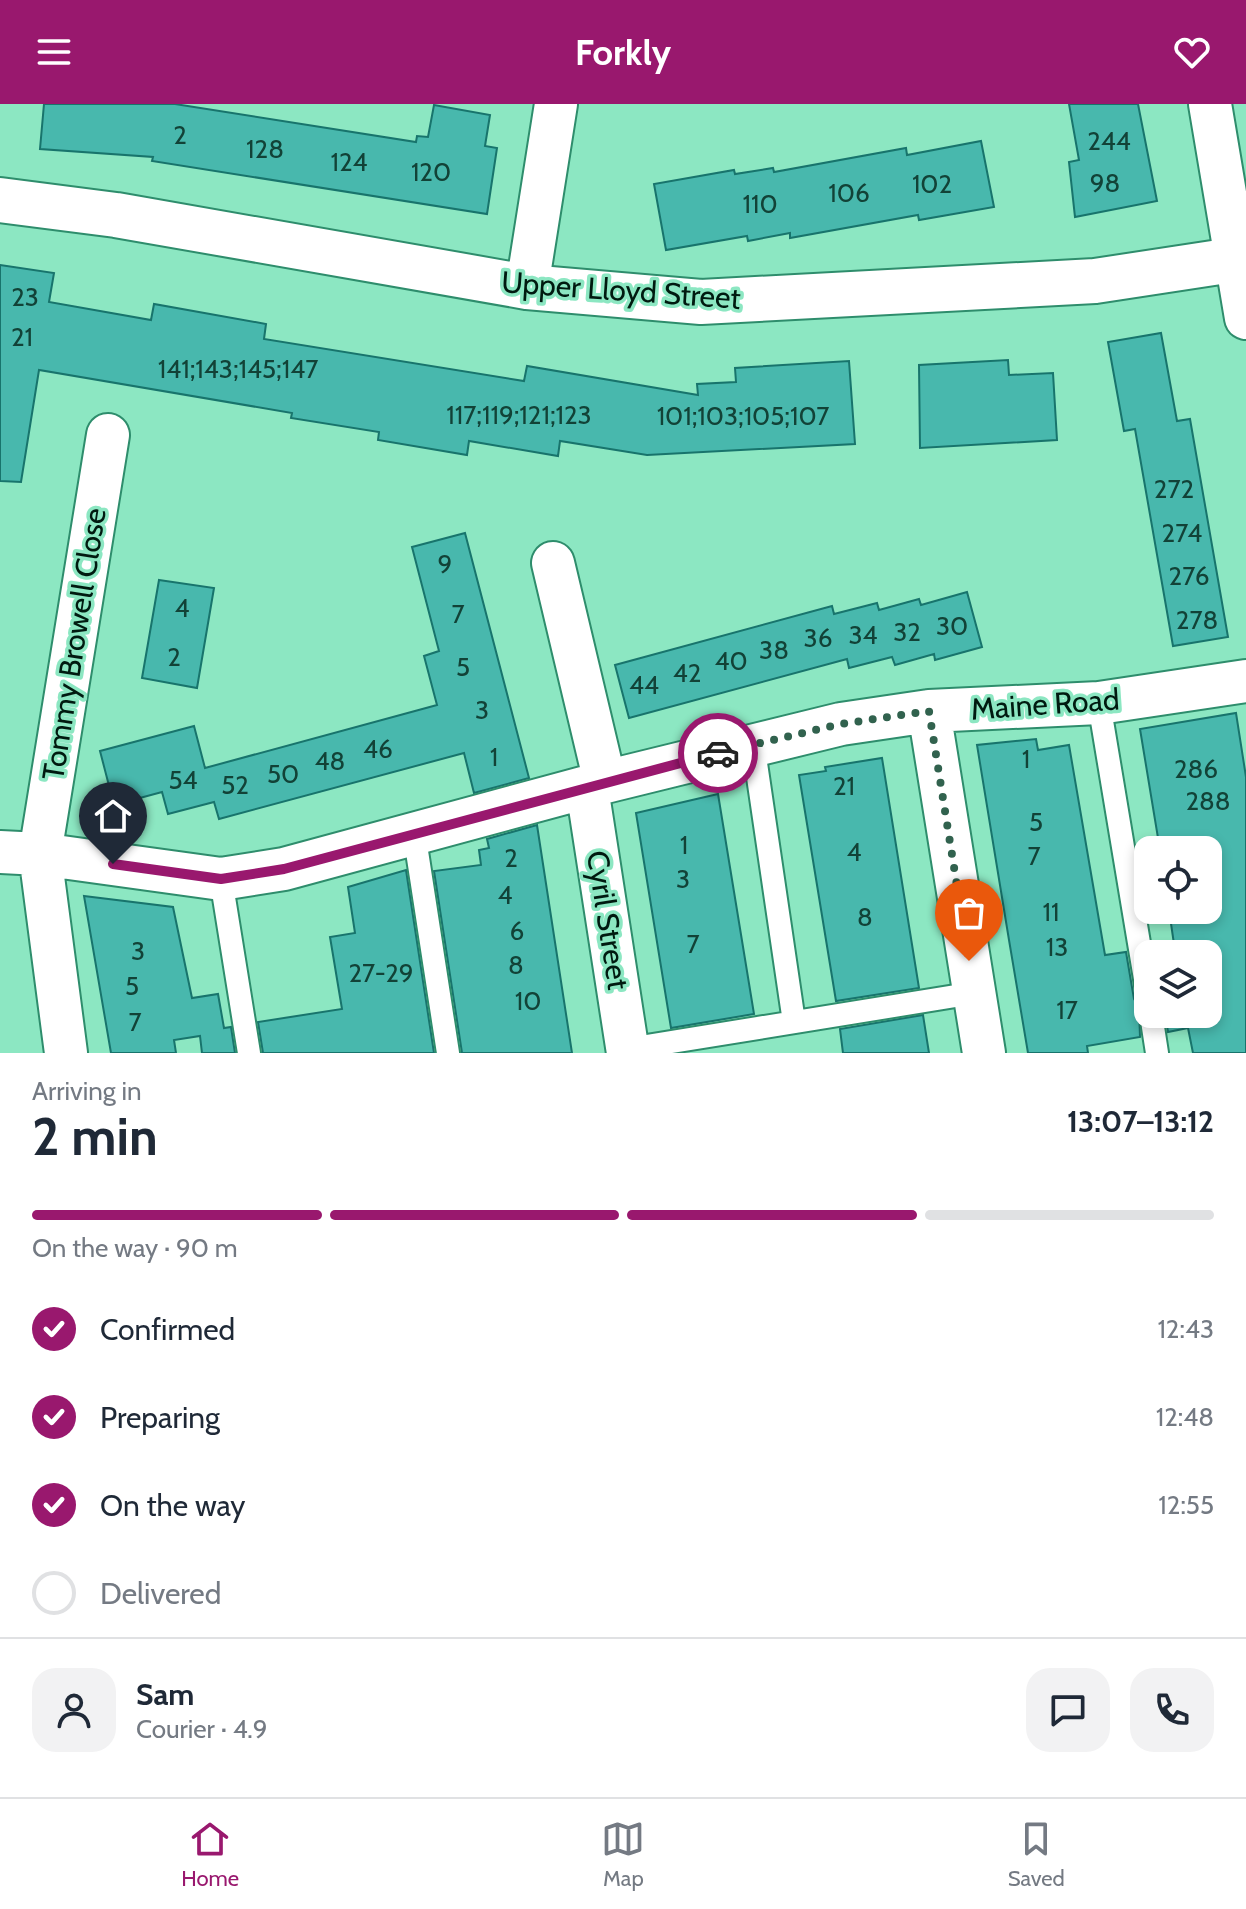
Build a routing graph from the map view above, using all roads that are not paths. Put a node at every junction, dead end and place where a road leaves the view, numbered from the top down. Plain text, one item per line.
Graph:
1 (556, 104) edge
2 (1210, 104) edge
3 (0, 200) edge
4 (1241, 259) edge
5 (527, 287) junction
6 (1246, 318) edge
7 (108, 435) dead end
8 (553, 563) dead end
9 (1246, 681) edge
10 (1099, 703) junction
11 (929, 711) junction
12 (753, 743) junction
13 (596, 785) junction
14 (414, 832) junction
15 (20, 853) edge
16 (221, 879) junction
17 (1138, 940) edge
18 (974, 993) junction
19 (794, 1022) junction
20 (1153, 1028) edge
21 (628, 1051) edge
22 (66, 1053) edge
23 (249, 1053) edge
24 (448, 1053) edge
25 (984, 1053) edge
26 (1157, 1053) edge

1 - 5 street
2 - 4 street
3 - 5 street, Upper Lloyd Street
4 - 5 street, Upper Lloyd Street
4 - 6 street
7 - 15 street, Tommy Browell Close
8 - 13 street, Cyril Street
9 - 10 street, Maine Road
10 - 11 street, Maine Road
10 - 17 lane
11 - 12 street, Maine Road
11 - 18 street
12 - 13 street, Maine Road
12 - 19 lane
13 - 14 street, Maine Road
13 - 21 street, Cyril Street
14 - 16 street, Maine Road
14 - 24 lane
15 - 16 street, Maine Road
15 - 22 street, Tommy Browell Close
16 - 23 lane
18 - 19 lane
18 - 25 street
19 - 21 lane
20 - 26 lane

